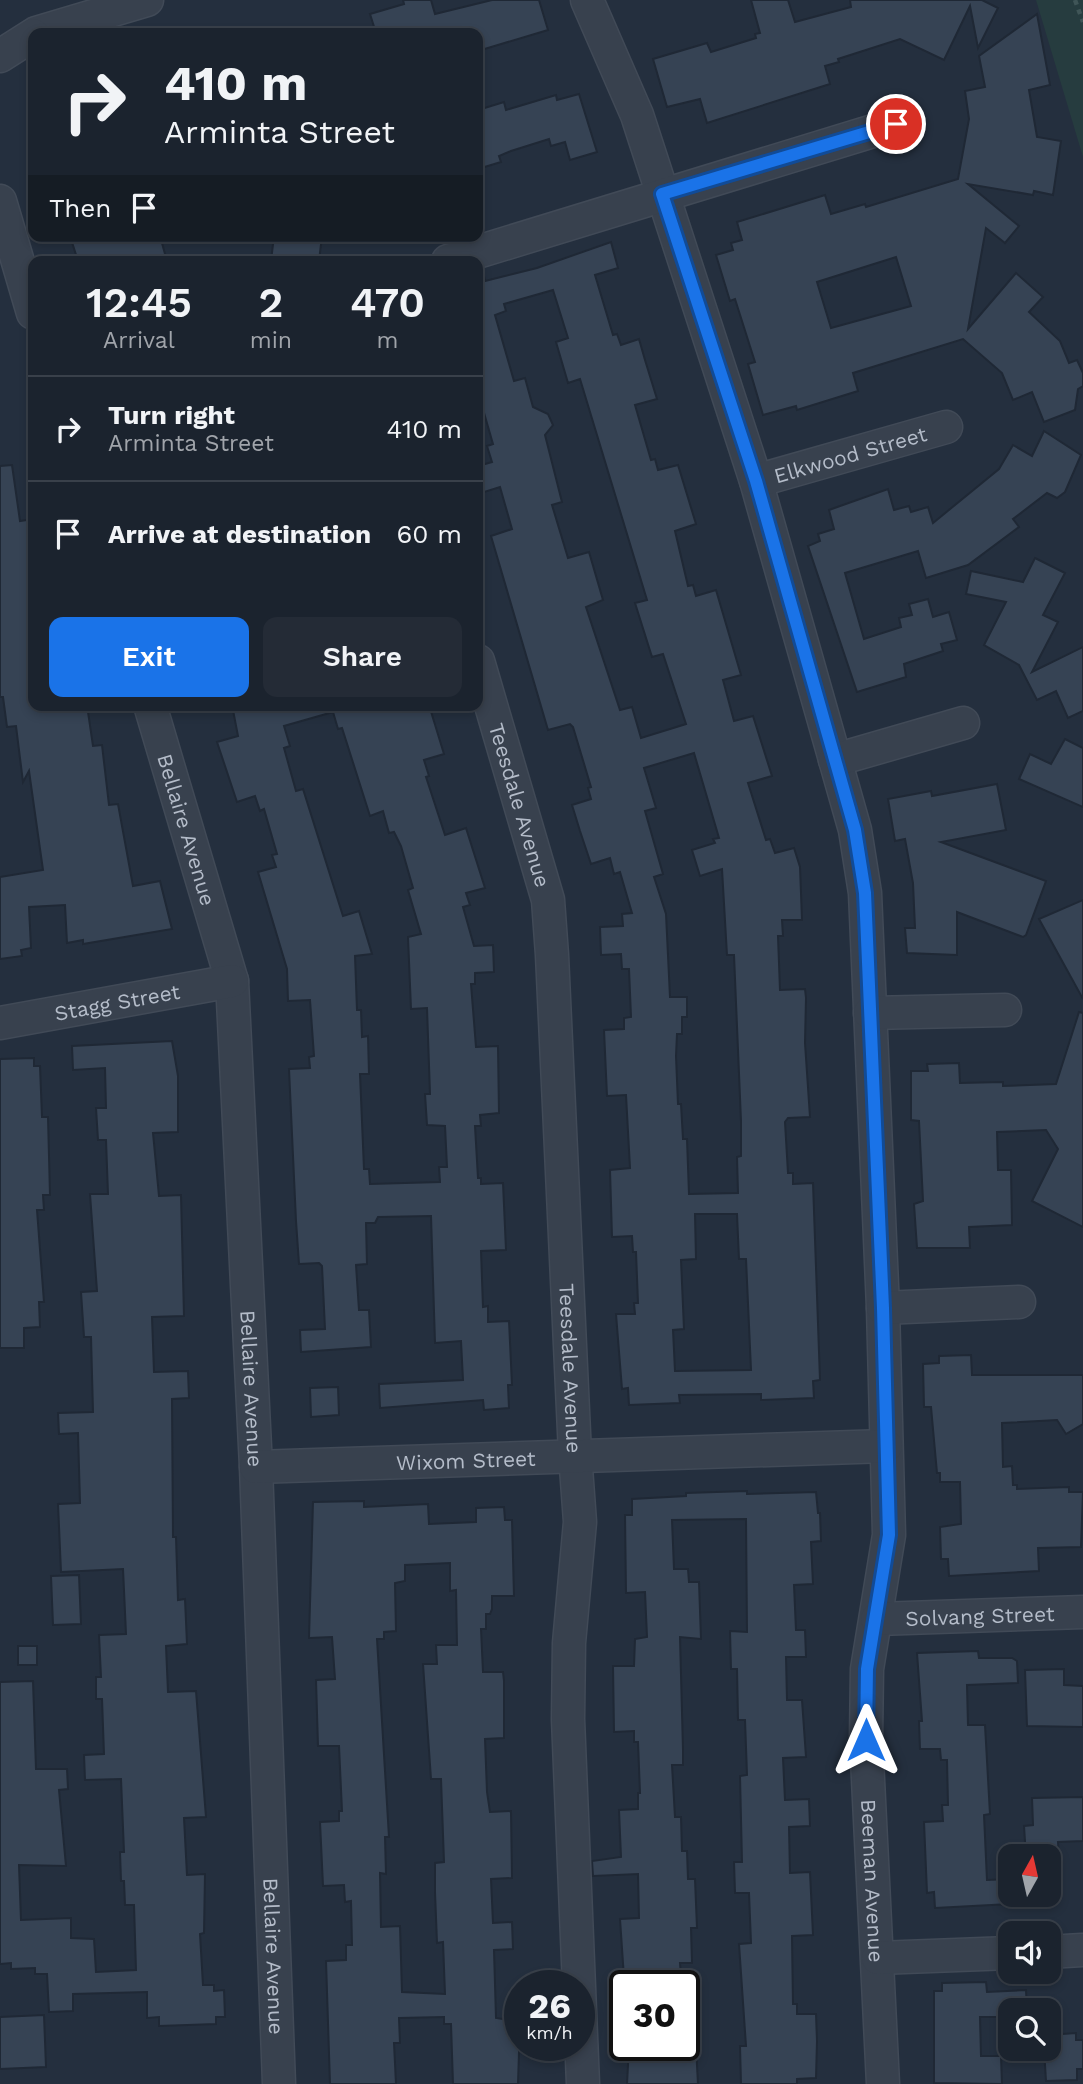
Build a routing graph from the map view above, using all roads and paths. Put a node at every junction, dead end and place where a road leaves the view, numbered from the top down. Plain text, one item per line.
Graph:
1 (147, 0) edge
2 (587, 0) edge
3 (1075, 0) edge
4 (1083, 22) edge
5 (55, 28) edge
6 (28, 38) edge
7 (0, 55) edge
8 (896, 124) dead end
9 (662, 194) junction
10 (0, 201) edge
11 (464, 256) edge
12 (28, 296) edge
13 (946, 427) dead end
14 (756, 481) junction
15 (483, 678) edge
16 (152, 711) edge
17 (963, 723) dead end
18 (835, 760) junction
19 (232, 981) junction
20 (1005, 1010) dead end
21 (870, 1013) junction
22 (0, 1023) edge
23 (1019, 1302) dead end
24 (883, 1308) junction
25 (886, 1446) junction
26 (575, 1454) junction
27 (256, 1467) junction
28 (1083, 1612) edge
29 (877, 1619) junction
30 (1082, 1950) edge
31 (1061, 1951) edge
32 (998, 1953) edge
33 (878, 1958) junction
34 (279, 2084) edge
35 (583, 2084) edge
36 (883, 2084) edge

1 - 5 street
2 - 9 street, Beeman Avenue
3 - 4 path
6 - 7 street
8 - 9 street
9 - 11 street
9 - 14 street, Beeman Avenue
10 - 12 street
13 - 14 street, Elkwood Street
14 - 18 street, Beeman Avenue
15 - 26 street, Teesdale Avenue
16 - 19 street, Bellaire Avenue
17 - 18 street
18 - 21 street, Beeman Avenue
19 - 22 street, Stagg Street
19 - 27 street, Bellaire Avenue
20 - 21 street
21 - 24 street, Beeman Avenue
23 - 24 street
24 - 25 street, Beeman Avenue
25 - 26 street, Wixom Street
25 - 29 street, Beeman Avenue
26 - 27 street, Wixom Street
26 - 35 street, Teesdale Avenue
27 - 34 street, Bellaire Avenue
28 - 29 street, Solvang Street
29 - 33 street, Beeman Avenue
30 - 31 street
32 - 33 street
33 - 36 street, Beeman Avenue

